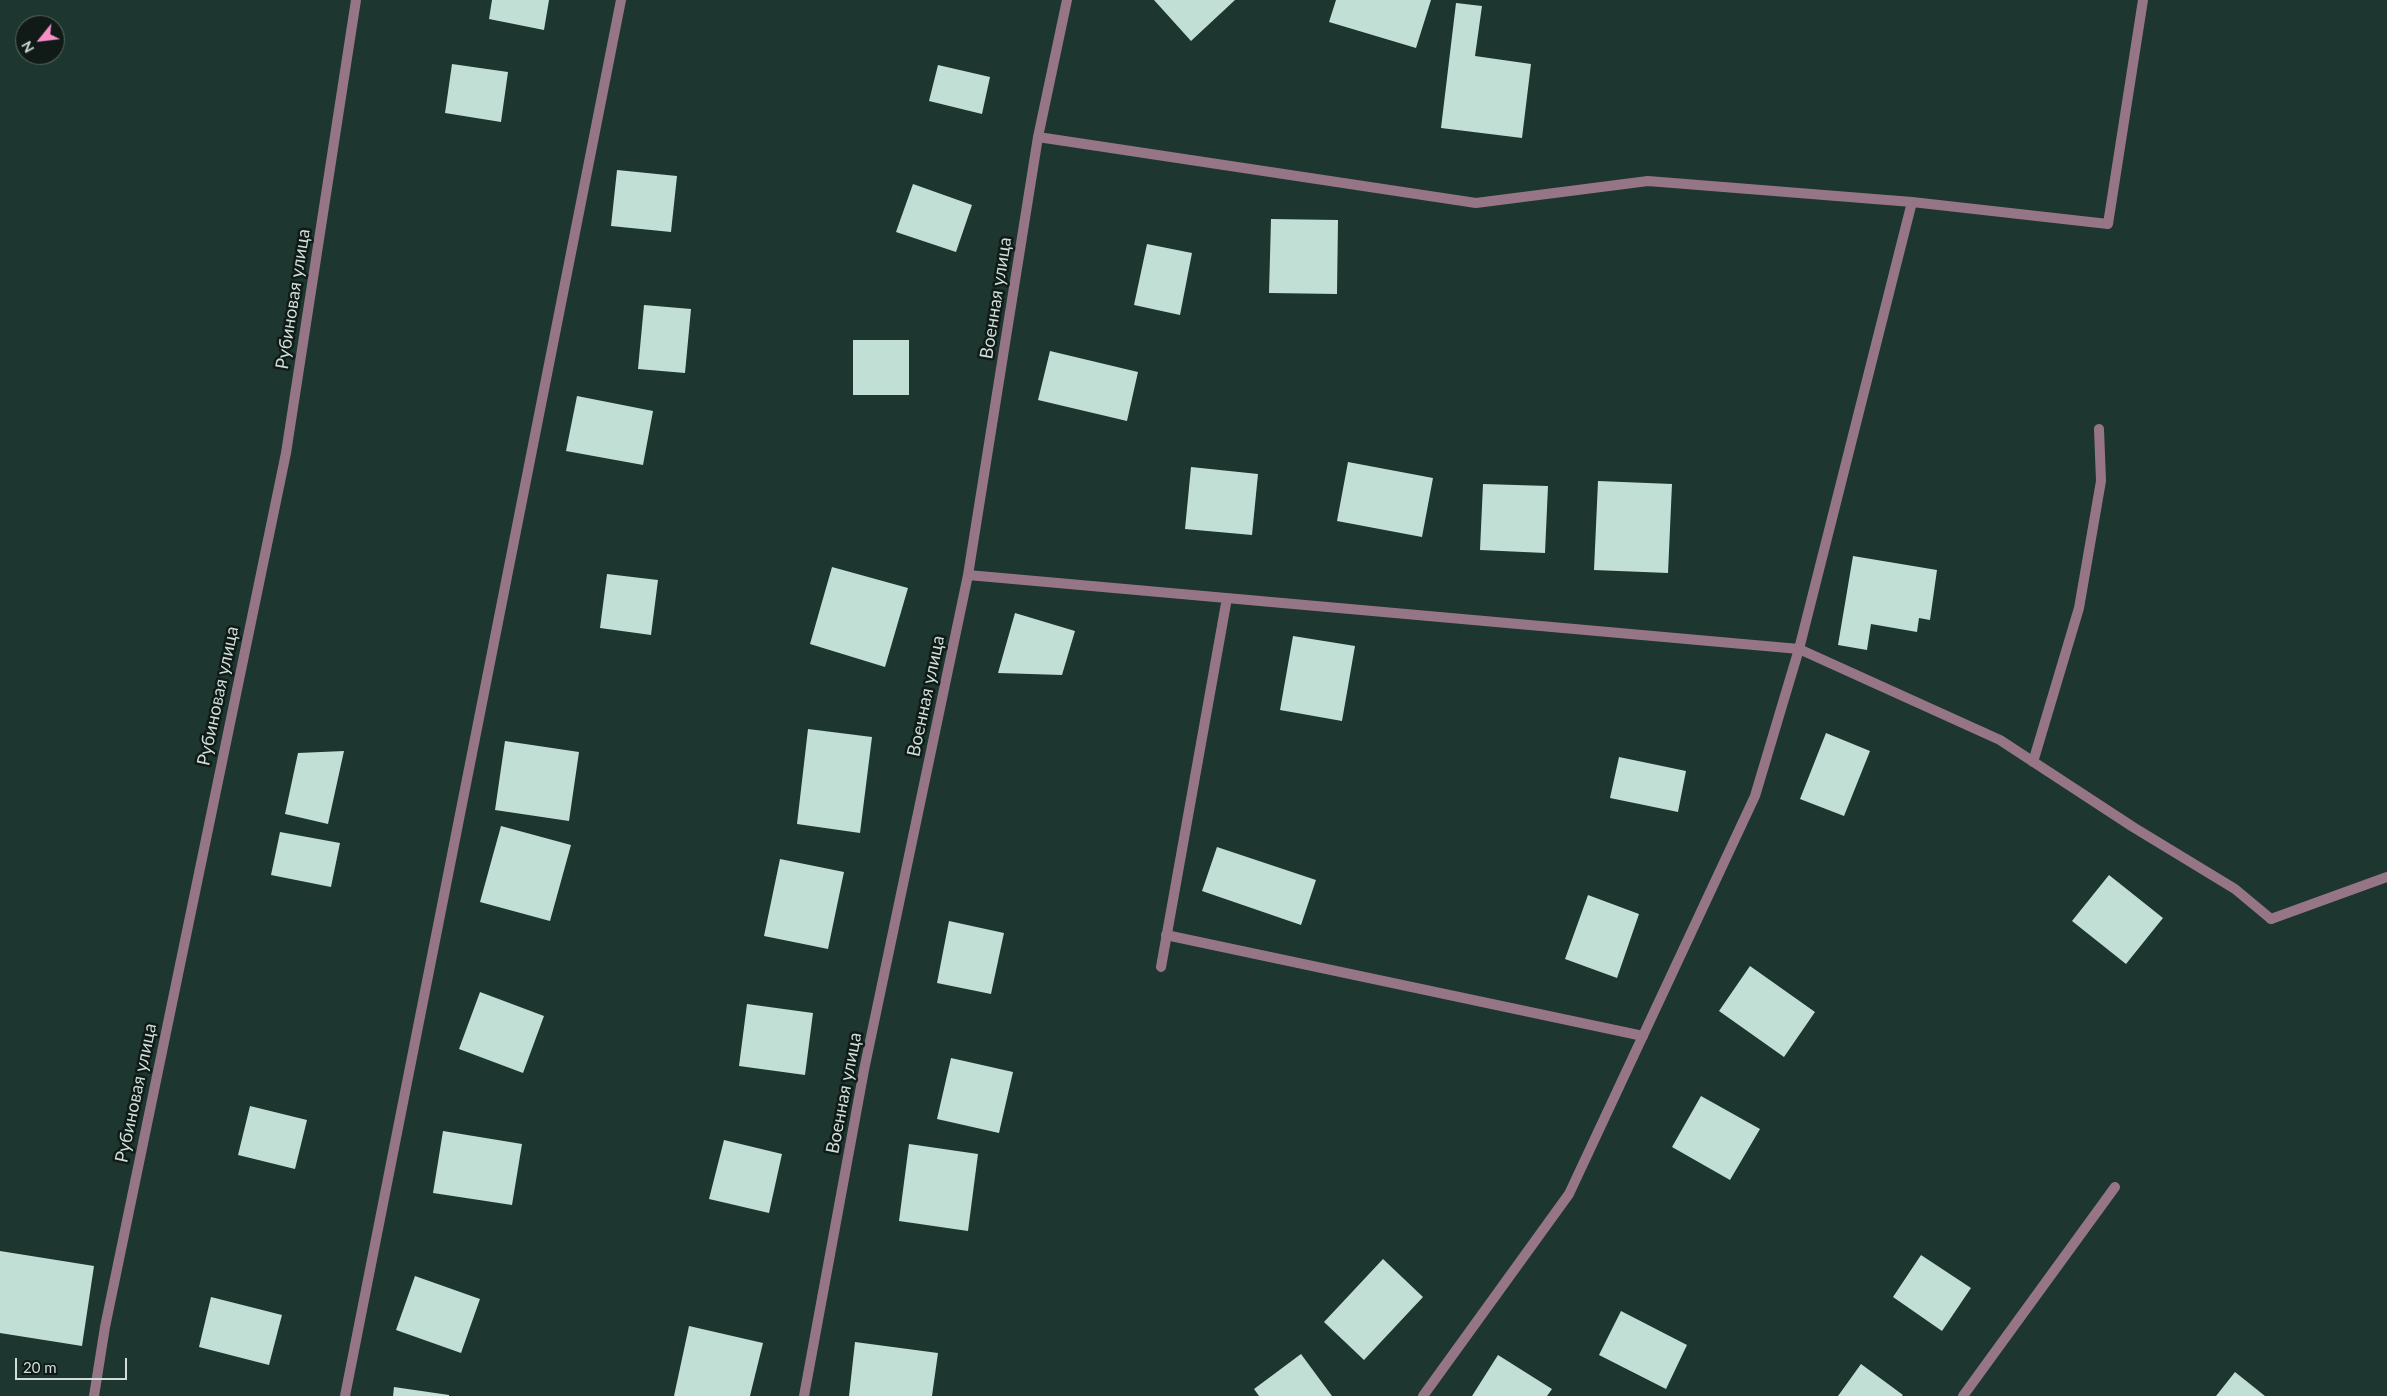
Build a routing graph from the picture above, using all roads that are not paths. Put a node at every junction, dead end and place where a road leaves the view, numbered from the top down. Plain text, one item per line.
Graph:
1 (356, 0) edge
2 (620, 0) edge
3 (1067, 0) edge
4 (2142, 0) edge
5 (1038, 137) junction
6 (1912, 202) junction
7 (2099, 429) dead end
8 (968, 575) junction
9 (1228, 598) junction
10 (1799, 650) junction
11 (2032, 762) junction
12 (2387, 877) edge
13 (1166, 934) junction
14 (1160, 967) dead end
15 (1643, 1036) junction
16 (2114, 1187) dead end
17 (94, 1396) edge
18 (345, 1396) edge
19 (804, 1396) edge
20 (1423, 1396) edge
21 (1963, 1396) edge

1 - 17 street, Рубиновая улица
2 - 18 street
3 - 5 street, Военная улица
4 - 6 street
5 - 6 street
5 - 8 street, Военная улица
6 - 10 street
7 - 11 street
8 - 9 street
8 - 19 street, Военная улица
9 - 10 street
9 - 13 street
10 - 11 street
10 - 15 street
11 - 12 street
13 - 14 street
13 - 15 street
15 - 20 street
16 - 21 street

